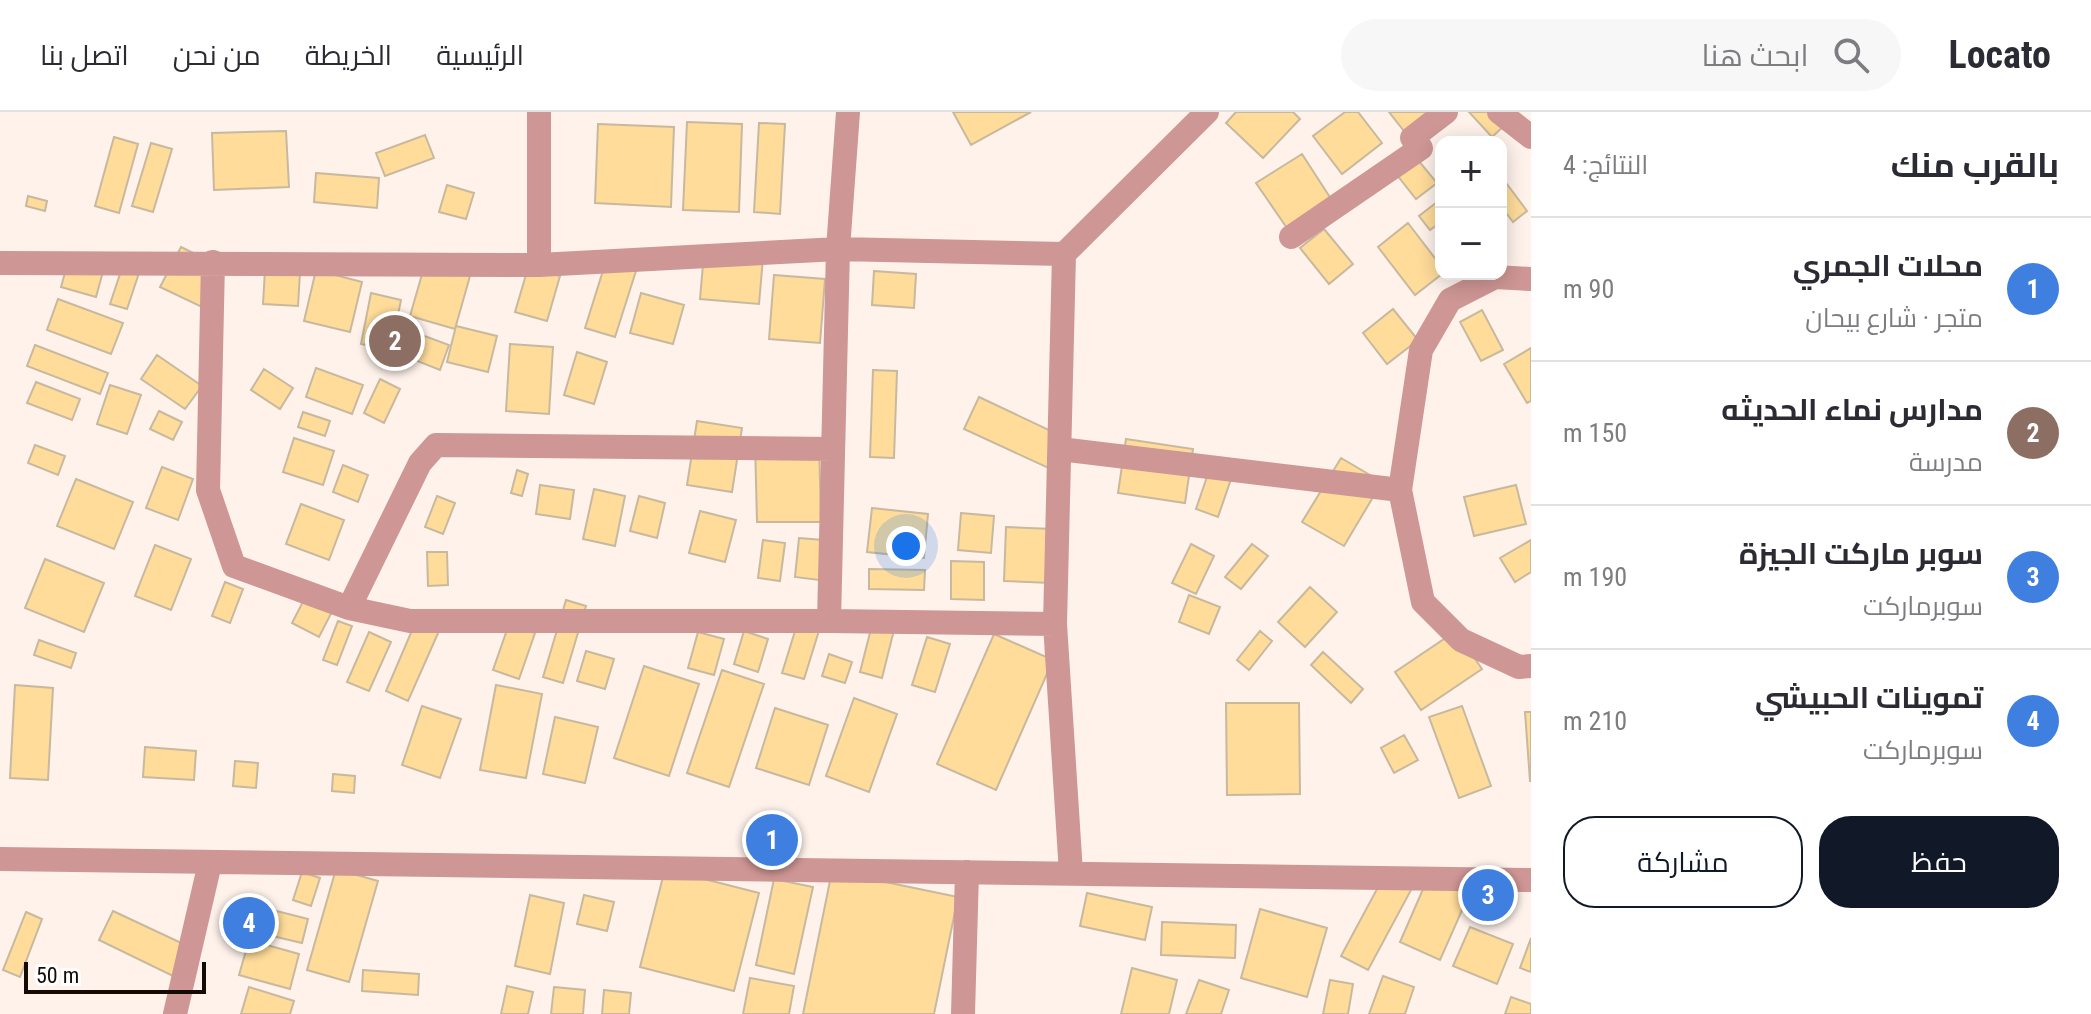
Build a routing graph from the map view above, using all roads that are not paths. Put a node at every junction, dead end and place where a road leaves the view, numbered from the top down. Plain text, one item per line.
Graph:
1 (539, 112) edge
2 (848, 112) edge
3 (1207, 112) edge
4 (1446, 112) edge
5 (1499, 112) edge
6 (1531, 137) edge
7 (1291, 237) dead end
8 (838, 249) junction
9 (1064, 254) junction
10 (213, 262) junction
11 (0, 263) edge
12 (539, 265) junction
13 (1531, 279) edge
14 (833, 449) junction
15 (1060, 449) junction
16 (1400, 490) junction
17 (349, 608) junction
18 (829, 621) junction
19 (1055, 624) junction
20 (1531, 666) edge
21 (0, 859) edge
22 (210, 863) junction
23 (967, 872) junction
24 (1071, 873) junction
25 (1531, 880) edge
26 (175, 1014) edge
27 (963, 1014) edge

1 - 12 street
2 - 8 street
3 - 9 street
4 - 7 street
5 - 6 street
8 - 9 street
8 - 12 street
8 - 14 street
9 - 15 street
10 - 11 street
10 - 12 street
10 - 17 street
13 - 16 street
14 - 17 street
14 - 18 street
15 - 16 street
15 - 19 street
16 - 20 street
17 - 18 street
18 - 19 street
19 - 24 street
21 - 22 street
22 - 23 street
22 - 26 street
23 - 24 street
23 - 27 street
24 - 25 street

